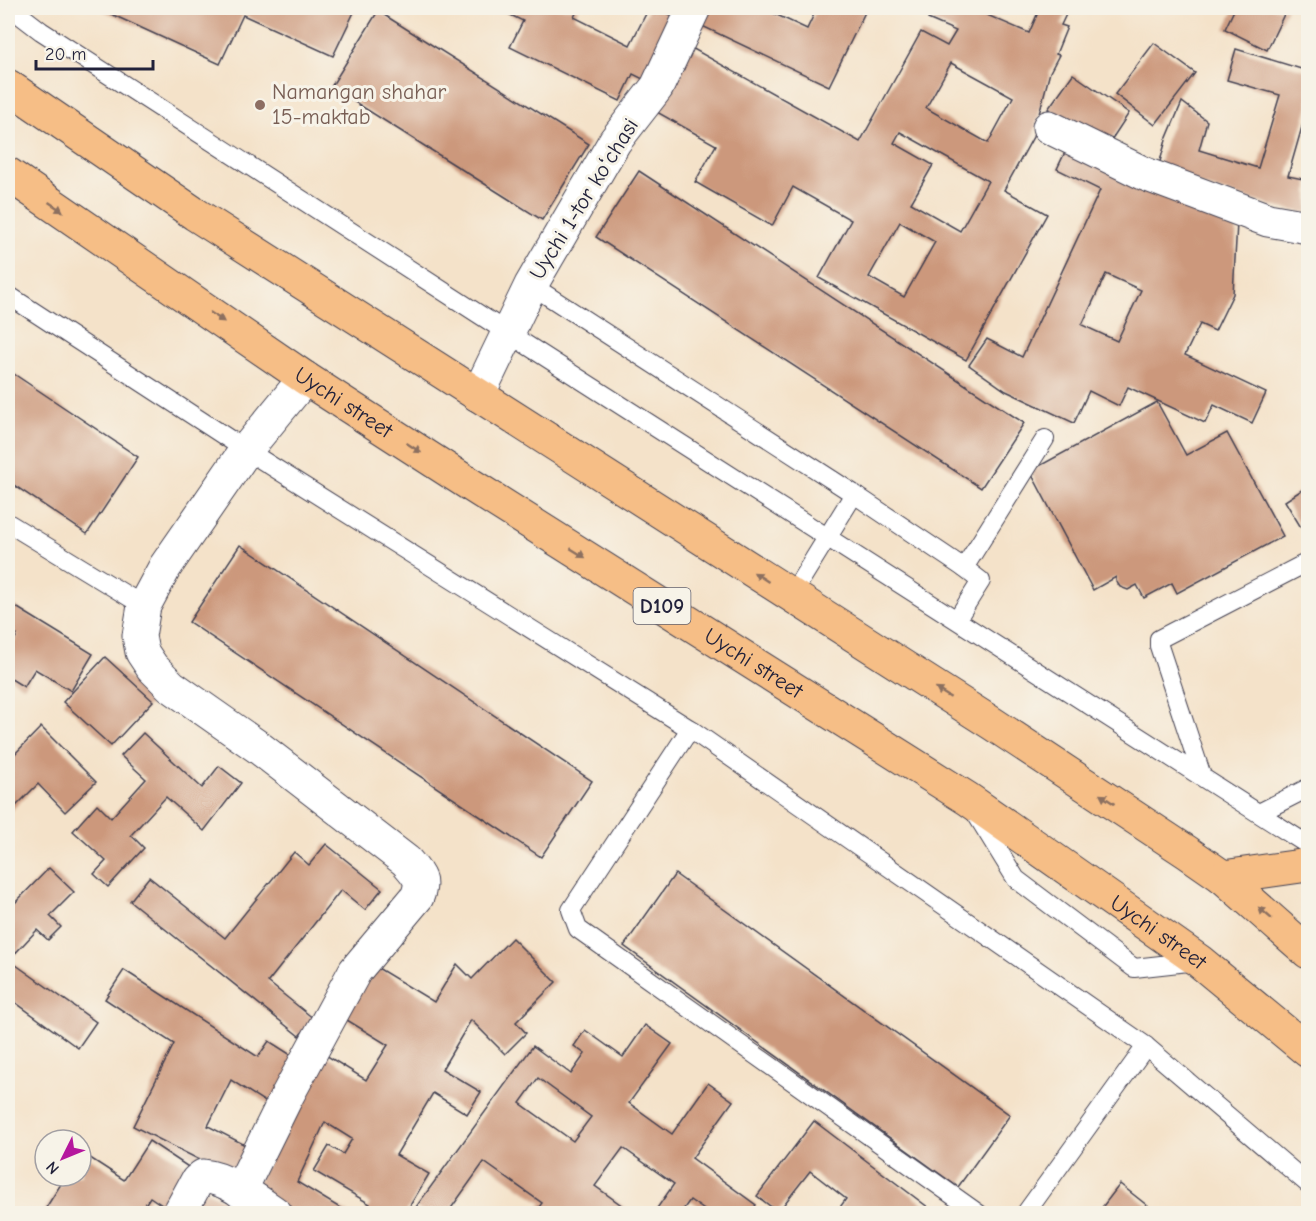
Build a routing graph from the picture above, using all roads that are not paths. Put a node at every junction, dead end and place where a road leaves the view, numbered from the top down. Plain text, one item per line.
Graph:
1 (11, 8) edge
2 (694, 8) edge
3 (8, 86) edge
4 (1048, 127) dead end
5 (8, 174) edge
6 (1308, 227) edge
7 (531, 285) junction
8 (8, 295) edge
9 (507, 333) junction
10 (305, 378) junction
11 (478, 394) junction
12 (1045, 439) dead end
13 (246, 450) junction
14 (854, 494) junction
15 (8, 523) edge
16 (828, 537) junction
17 (964, 568) junction
18 (1308, 570) edge
19 (791, 596) junction
20 (144, 606) junction
21 (957, 619) junction
22 (690, 729) junction
23 (1202, 776) junction
24 (1304, 793) edge
25 (1259, 813) junction
26 (1308, 845) edge
27 (1308, 866) edge
28 (1223, 877) junction
29 (1308, 952) edge
30 (1146, 1046) junction
31 (1308, 1051) edge
32 (1308, 1184) edge
33 (240, 1191) junction
34 (179, 1214) edge
35 (276, 1214) edge
36 (979, 1214) edge
37 (1025, 1214) edge

1 - 9 lane
2 - 7 street, Uychi 1-tor koʻchasi
3 - 11 main road
4 - 6 street
5 -> 10 main road, Uychi street / D109
7 - 9 street, Uychi 1-tor koʻchasi
7 - 14 lane
8 - 13 lane
9 - 11 street, Uychi 1-tor koʻchasi
9 - 16 lane
10 - 13 street
10 -> 31 main road, Uychi street / D109
19 -> 11 main road
12 - 17 lane
13 - 20 street
13 - 22 lane
14 - 16 lane
14 - 17 lane
15 - 20 lane
16 - 19 lane
16 - 21 lane
17 - 21 lane
18 - 23 lane
28 -> 19 main road
20 - 33 street
21 - 23 lane
22 - 30 lane
22 - 36 lane
23 - 25 lane
24 - 25 lane
25 - 26 lane
27 - 28 main road
29 -> 28 main road
30 - 32 lane
30 - 37 lane
33 - 34 street
33 - 35 street

